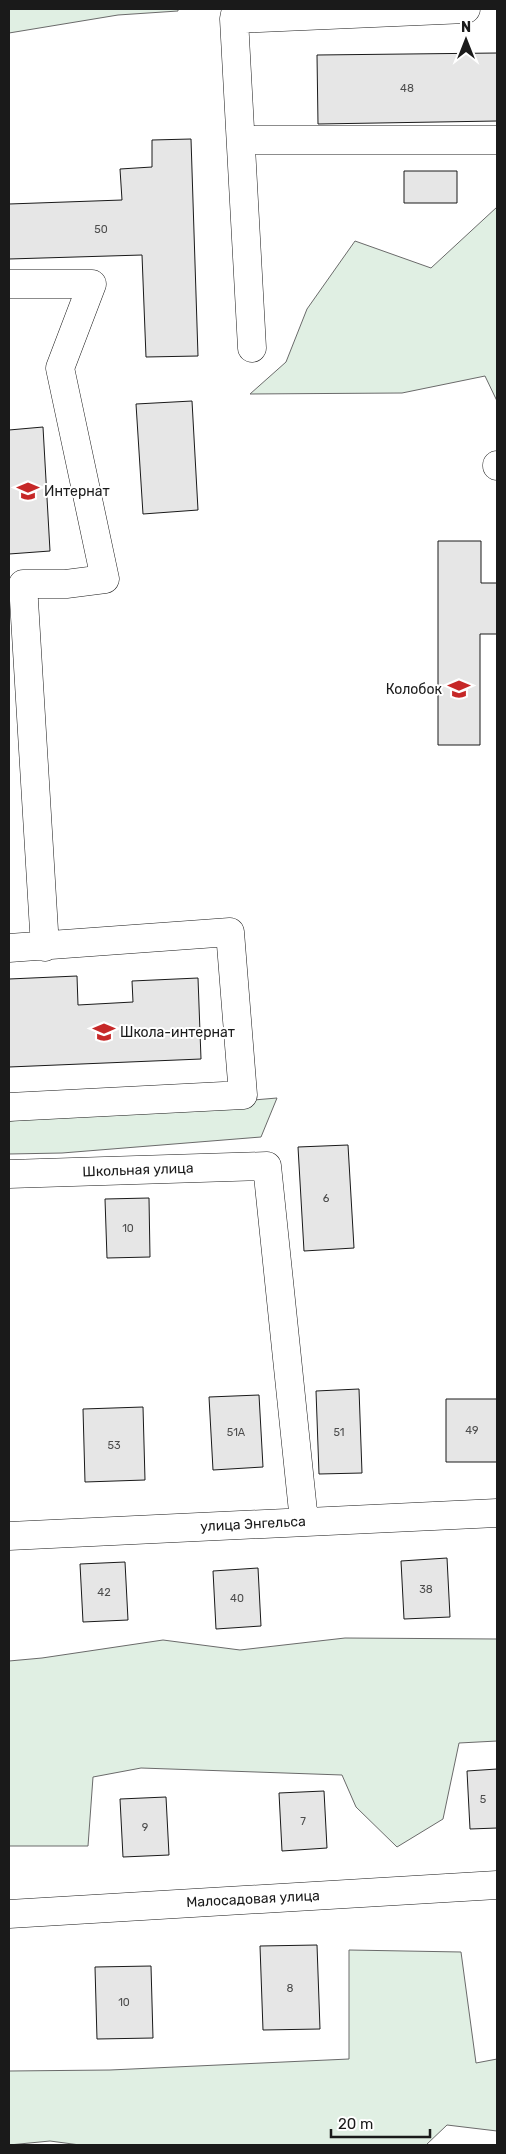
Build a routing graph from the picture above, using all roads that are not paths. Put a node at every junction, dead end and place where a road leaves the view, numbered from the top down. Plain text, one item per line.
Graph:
1 (466, 9) edge
2 (235, 14) edge
3 (242, 140) junction
4 (497, 140) edge
5 (9, 284) edge
6 (252, 348) dead end
7 (45, 946) junction
8 (9, 948) edge
9 (9, 1107) edge
10 (9, 1174) edge
11 (497, 1512) edge
12 (304, 1521) junction
13 (9, 1536) edge
14 (497, 1884) edge
15 (9, 1914) edge

1 - 2 street
2 - 3 street
3 - 4 street
3 - 6 street
5 - 7 street
7 - 8 street
7 - 9 street
10 - 12 street, Школьная улица
11 - 12 street, улица Энгельса
12 - 13 street, улица Энгельса
14 - 15 street, Малосадовая улица

